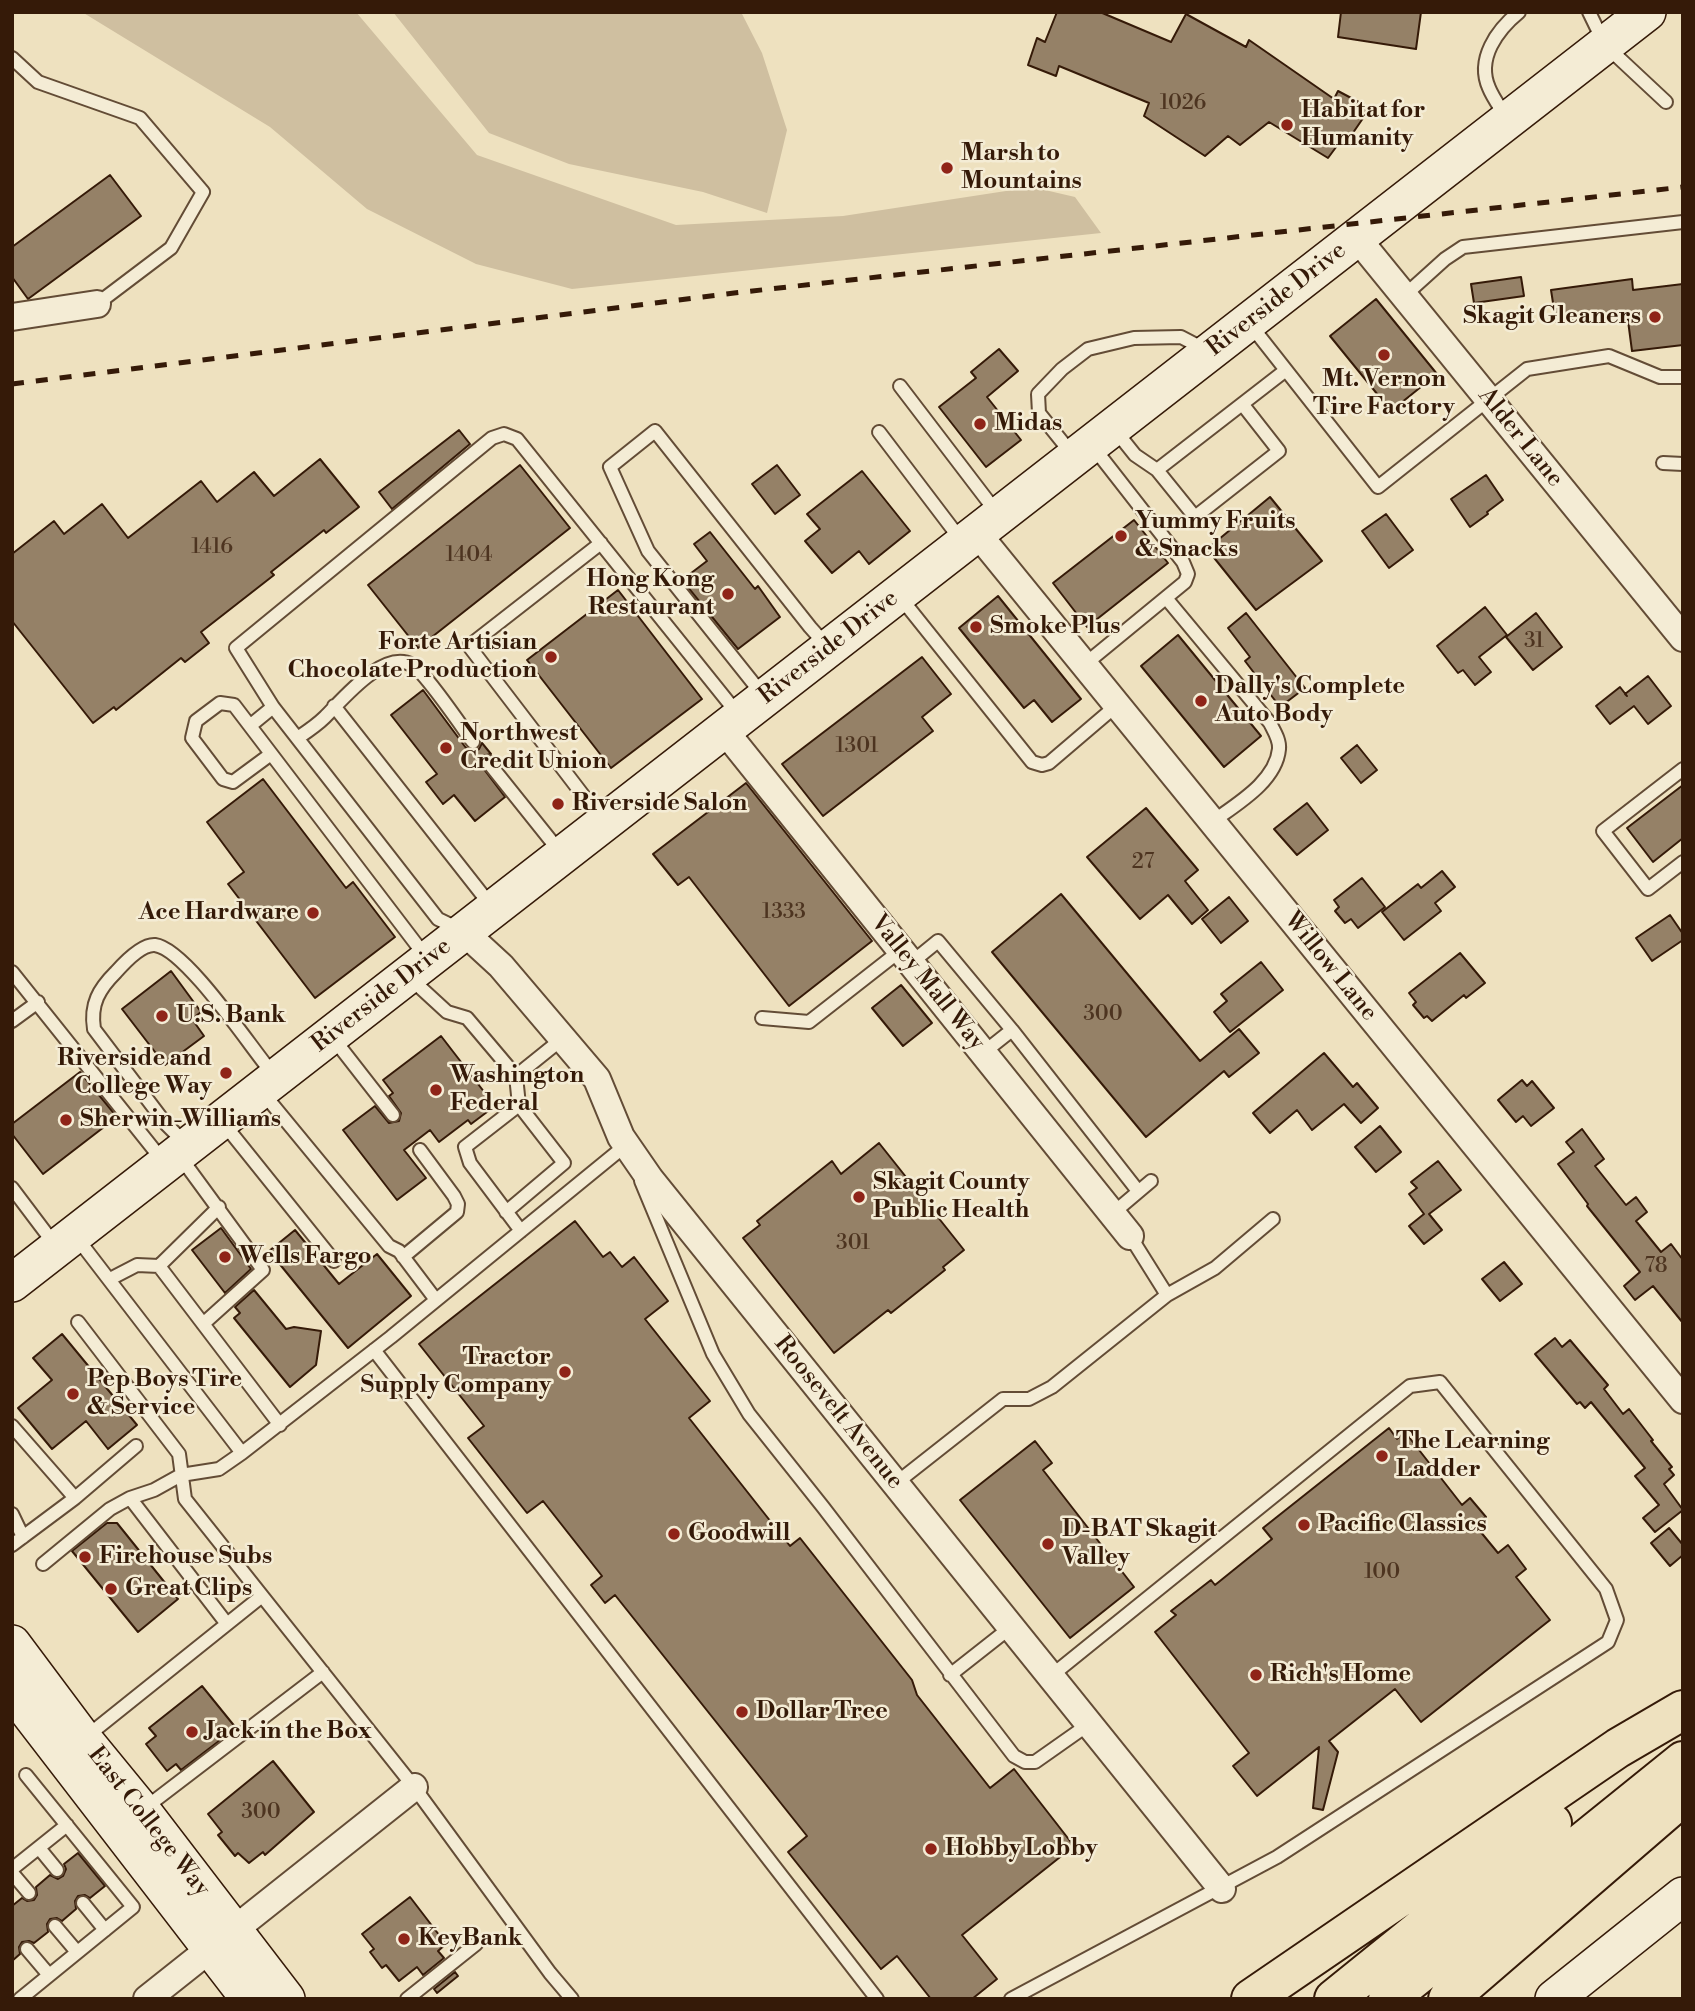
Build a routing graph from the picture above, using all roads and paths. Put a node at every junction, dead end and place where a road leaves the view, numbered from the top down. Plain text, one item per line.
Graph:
1 (1519, 12) edge
2 (1589, 12) edge
3 (1647, 12) edge
4 (1605, 45) junction
5 (12, 58) edge
6 (1666, 102) dead end
7 (1508, 120) junction
8 (1683, 222) edge
9 (1357, 238) junction
10 (1404, 296) junction
11 (97, 304) joint
12 (12, 317) edge
13 (1248, 322) junction
14 (1210, 352) junction
15 (1286, 370) junction
16 (1683, 377) edge
17 (900, 386) dead end
18 (1489, 400) junction
19 (1242, 405) junction
20 (879, 432) dead end
21 (1093, 443) junction
22 (1663, 463) dead end
23 (1683, 464) edge
24 (1157, 470) junction
25 (980, 531) junction
26 (601, 543) junction
27 (898, 594) junction
28 (1166, 598) junction
29 (1683, 638) edge
30 (829, 648) junction
31 (1084, 665) junction
32 (1117, 705) junction
33 (334, 706) junction
34 (273, 707) junction
35 (743, 715) junction
36 (251, 725) junction
37 (299, 737) junction
38 (473, 742) dead end
39 (271, 754) junction
40 (488, 762) dead end
41 (1683, 769) edge
42 (1212, 822) junction
43 (604, 823) junction
44 (562, 856) junction
45 (1683, 862) edge
46 (494, 909) junction
47 (464, 932) junction
48 (906, 956) junction
49 (418, 968) junction
50 (12, 972) edge
51 (37, 1002) junction
52 (762, 1018) dead end
53 (12, 1021) edge
54 (1012, 1030) junction
55 (331, 1036) junction
56 (562, 1039) junction
57 (983, 1053) junction
58 (516, 1076) junction
59 (269, 1084) junction
60 (519, 1105) junction
61 (393, 1115) dead end
62 (222, 1121) junction
63 (626, 1145) junction
64 (420, 1150) dead end
65 (177, 1155) junction
66 (1151, 1181) dead end
67 (12, 1188) edge
68 (1138, 1191) junction
69 (219, 1207) junction
70 (506, 1212) junction
71 (1112, 1214) junction
72 (1273, 1219) dead end
73 (521, 1231) junction
74 (1130, 1236) joint
75 (66, 1242) junction
76 (403, 1257) junction
77 (334, 1261) dead end
78 (159, 1266) junction
79 (110, 1279) junction
80 (12, 1283) edge
81 (1167, 1295) junction
82 (436, 1300) junction
83 (78, 1322) dead end
84 (204, 1324) junction
85 (374, 1350) junction
86 (1683, 1400) edge
87 (280, 1425) junction
88 (12, 1426) edge
89 (136, 1446) dead end
90 (242, 1453) junction
91 (181, 1475) junction
92 (895, 1483) junction
93 (75, 1498) junction
94 (130, 1498) junction
95 (12, 1514) edge
96 (18, 1541) edge
97 (43, 1564) dead end
98 (262, 1596) junction
99 (228, 1624) junction
100 (1011, 1628) junction
101 (12, 1644) edge
102 (323, 1672) junction
103 (950, 1675) junction
104 (1051, 1676) junction
105 (12, 1690) edge
106 (1683, 1712) edge
107 (1089, 1724) junction
108 (83, 1739) junction
109 (1683, 1761) edge
110 (26, 1775) dead end
111 (414, 1787) junction
112 (1683, 1796) edge
113 (142, 1811) junction
114 (66, 1825) junction
115 (39, 1848) junction
116 (57, 1870) dead end
117 (12, 1871) edge
118 (1222, 1889) junction
119 (29, 1893) dead end
120 (1683, 1896) edge
121 (83, 1903) dead end
122 (55, 1926) dead end
123 (105, 1930) junction
124 (221, 1940) junction
125 (476, 1944) dead end
126 (27, 1949) dead end
127 (77, 1952) junction
128 (49, 1975) junction
129 (18, 1995) edge
130 (147, 1999) edge
131 (250, 1999) edge
132 (286, 1999) edge
133 (407, 1999) edge
134 (572, 1999) edge
135 (877, 1999) edge
136 (1011, 1999) edge
137 (1251, 1999) edge
138 (1334, 1999) edge
139 (1388, 1999) edge
140 (1448, 1999) edge
141 (1555, 1999) edge

1 - 7 lane
2 - 4 lane
3 - 4 main road, Riverside Drive
4 - 6 lane
4 - 7 main road, Riverside Drive
5 - 11 lane
7 - 9 main road, Riverside Drive
8 - 10 lane
9 - 10 street, Alder Lane
9 - 13 main road, Riverside Drive
10 - 18 street, Alder Lane
11 - 12 street
13 - 14 main road, Riverside Drive
13 - 15 lane
14 - 21 main road, Riverside Drive
14 - 21 lane
15 - 18 lane
15 - 19 lane
16 - 18 lane
17 - 25 lane
18 - 29 street, Alder Lane
19 - 24 lane
19 - 24 lane
20 - 25 lane
21 - 24 lane
21 - 25 main road, Riverside Drive
21 - 28 lane
22 - 23 lane
25 - 27 main road, Riverside Drive
25 - 31 street, Willow Lane
26 - 34 lane
26 - 35 lane
26 - 43 lane
27 - 30 main road, Riverside Drive
27 - 32 lane
28 - 31 lane
28 - 42 lane
30 - 35 main road, Riverside Drive
30 - 35 lane
31 - 32 street, Willow Lane
32 - 42 street, Willow Lane
33 - 37 lane
33 - 38 lane
33 - 46 lane
34 - 36 lane
34 - 37 lane
35 - 43 main road, Riverside Drive
35 - 48 street, Valley Mall Way
36 - 39 lane
36 - 39 lane
37 - 47 lane
39 - 49 lane
40 - 44 lane
41 - 45 lane
42 - 86 street, Willow Lane
43 - 44 main road, Riverside Drive
44 - 46 main road, Riverside Drive
46 - 47 main road, Riverside Drive
47 - 49 main road, Riverside Drive
47 - 56 street, Roosevelt Avenue
48 - 52 lane
48 - 54 lane
48 - 57 street, Valley Mall Way
49 - 55 main road, Riverside Drive
49 - 58 lane
50 - 51 lane
51 - 53 lane
51 - 65 lane
54 - 57 lane
54 - 68 lane
55 - 59 main road, Riverside Drive
55 - 61 lane
56 - 58 lane
56 - 63 street, Roosevelt Avenue
57 - 71 street, Valley Mall Way
58 - 60 lane
59 - 62 main road, Riverside Drive
59 - 65 lane
59 - 76 lane
60 - 70 lane
60 - 70 lane
62 - 65 main road, Riverside Drive
62 - 77 lane
63 - 73 lane
63 - 92 street, Roosevelt Avenue
63 - 103 lane
64 - 76 lane
65 - 69 lane
65 - 75 main road, Riverside Drive
66 - 68 lane
67 - 75 lane
68 - 71 lane
69 - 78 lane
69 - 84 lane
70 - 73 lane
71 - 74 street, Valley Mall Way
72 - 81 lane
73 - 82 lane
74 - 81 lane
75 - 79 lane
75 - 80 main road, Riverside Drive
76 - 82 lane
78 - 79 lane
78 - 84 lane
79 - 90 lane
81 - 92 lane
82 - 85 lane
83 - 91 lane
84 - 87 lane
85 - 87 lane
85 - 135 lane
87 - 90 lane
88 - 93 lane
89 - 93 lane
90 - 91 lane
91 - 94 lane
91 - 98 lane
92 - 100 street, Roosevelt Avenue
93 - 96 lane
94 - 97 lane
94 - 99 lane
95 - 96 lane
98 - 99 lane
98 - 102 lane
99 - 108 lane
100 - 103 lane
100 - 104 street, Roosevelt Avenue
101 - 108 main road, East College Way
102 - 111 lane
102 - 113 lane
103 - 107 lane
104 - 107 street, Roosevelt Avenue
104 - 118 lane
105 - 124 main road, East College Way
106 - 137 highway
106 - 138 highway
107 - 118 street, Roosevelt Avenue
108 - 113 main road, East College Way
109 - 139 highway
110 - 114 lane
111 - 124 street
111 - 134 lane
112 - 140 highway
113 - 124 main road, East College Way
114 - 115 lane
114 - 123 lane
115 - 116 lane
115 - 117 lane
117 - 119 lane
118 - 136 lane
120 - 141 main road
121 - 123 lane
122 - 127 lane
123 - 127 lane
124 - 130 street
124 - 131 main road, East College Way
124 - 132 main road, East College Way
125 - 133 lane
126 - 128 lane
127 - 128 lane
128 - 129 lane

